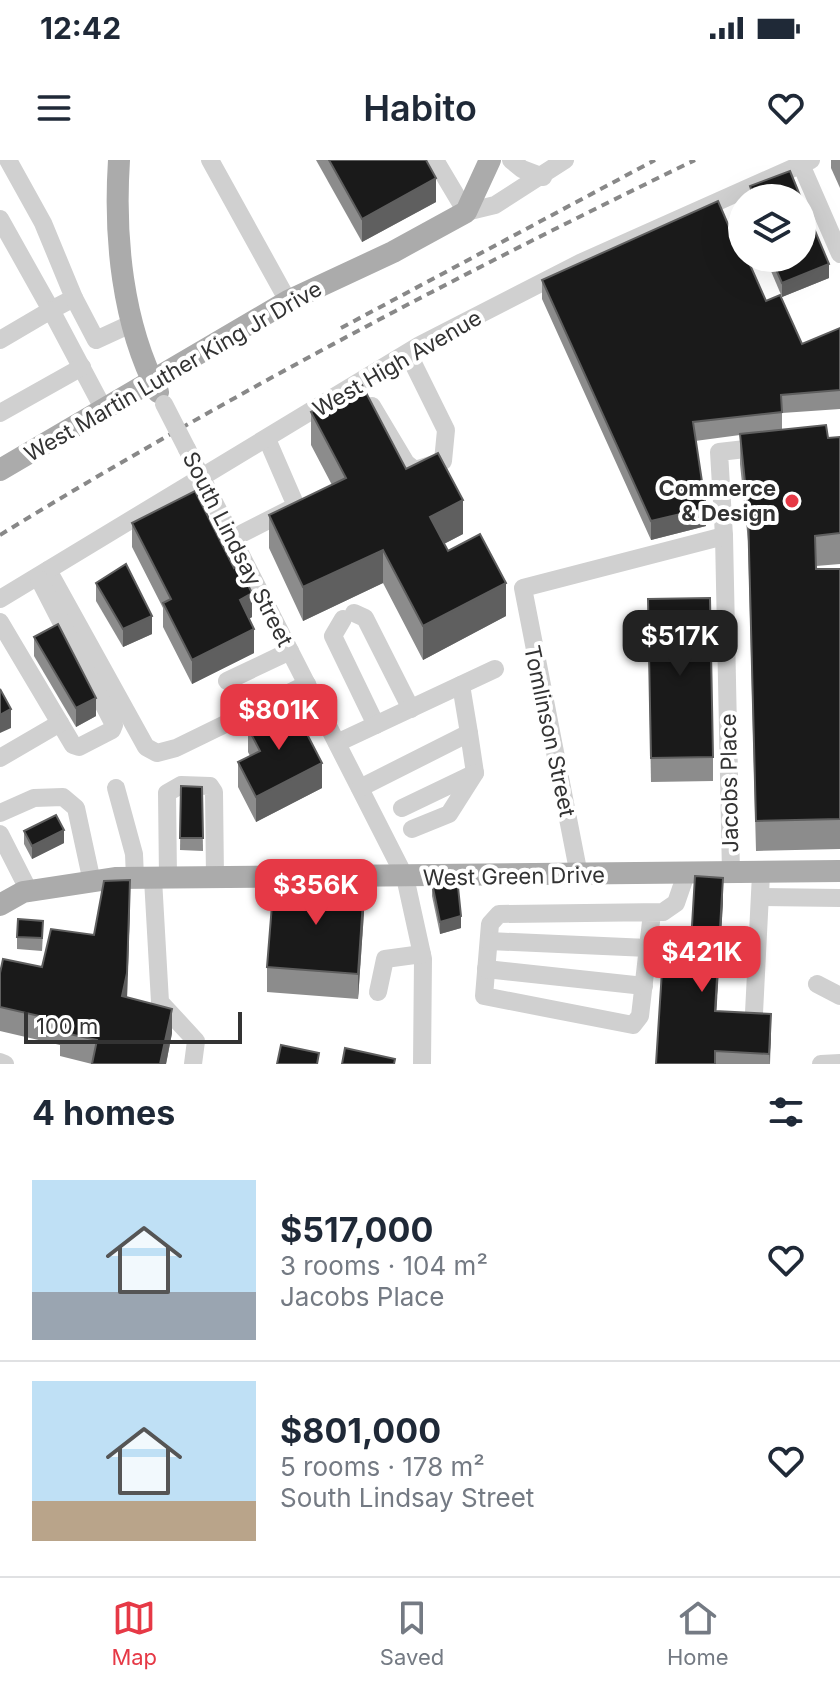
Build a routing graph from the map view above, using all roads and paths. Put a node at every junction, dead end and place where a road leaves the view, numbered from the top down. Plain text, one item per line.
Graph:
1 (8, 160) edge
2 (119, 160) edge
3 (210, 160) edge
4 (435, 160) edge
5 (490, 160) edge
6 (511, 160) edge
7 (565, 160) edge
8 (804, 161) edge
9 (543, 177) junction
10 (466, 212) junction
11 (0, 219) edge
12 (840, 254) edge
13 (74, 298) junction
14 (288, 301) junction
15 (51, 310) junction
16 (133, 323) junction
17 (0, 340) edge
18 (96, 340) junction
19 (408, 353) junction
20 (78, 360) junction
21 (152, 380) junction
22 (358, 383) junction
23 (164, 404) joint
24 (103, 408) junction
25 (0, 413) edge
26 (267, 439) junction
27 (780, 445) edge
28 (0, 470) edge
29 (203, 479) junction
30 (724, 536) junction
31 (233, 538) junction
32 (43, 573) junction
33 (0, 599) edge
34 (0, 622) edge
35 (290, 651) junction
36 (495, 669) dead end
37 (227, 681) dead end
38 (307, 684) junction
39 (461, 685) junction
40 (411, 709) junction
41 (60, 723) junction
42 (376, 725) junction
43 (469, 733) junction
44 (337, 743) junction
45 (0, 758) edge
46 (475, 773) junction
47 (116, 788) dead end
48 (360, 788) junction
49 (402, 808) dead end
50 (0, 813) edge
51 (412, 829) dead end
52 (0, 834) edge
53 (840, 871) edge
54 (731, 873) junction
55 (686, 874) junction
56 (761, 874) junction
57 (579, 875) junction
58 (405, 877) junction
59 (152, 878) junction
60 (215, 878) junction
61 (92, 882) junction
62 (29, 891) junction
63 (760, 897) junction
64 (840, 898) edge
65 (0, 905) edge
66 (652, 913) junction
67 (489, 941) junction
68 (648, 948) junction
69 (422, 954) junction
70 (486, 969) junction
71 (817, 984) dead end
72 (644, 986) junction
73 (378, 992) dead end
74 (840, 996) edge
75 (754, 1013) edge
76 (840, 1063) edge
77 (193, 1064) edge
78 (422, 1064) edge
79 (821, 1064) edge

1 - 13 street
2 - 16 main road, South Lindsay Street
3 - 14 street
4 - 10 street
5 - 10 main road
6 - 9 street
7 - 9 street
8 - 12 street
8 - 19 street, West High Avenue
9 - 10 street
10 - 14 main road, West Martin Luther King Jr Drive
11 - 15 street
13 - 15 street
13 - 18 street
14 - 21 main road, West Martin Luther King Jr Drive
15 - 17 street
15 - 20 street
16 - 18 street
16 - 21 main road, South Lindsay Street
18 - 20 street
19 - 22 street, West High Avenue
19 - 22 street
20 - 24 street
20 - 25 street
21 - 23 main road, South Lindsay Street
21 - 24 main road, West Martin Luther King Jr Drive
22 - 26 street, West High Avenue
23 - 29 street, South Lindsay Street, bridge
24 - 28 main road, West Martin Luther King Jr Drive
26 - 29 street, West High Avenue
26 - 31 street
27 - 30 street, Jacobs Place
29 - 31 street, South Lindsay Street
29 - 32 street, West High Avenue
30 - 54 street, Jacobs Place
30 - 57 street, Tomlinson Street
31 - 35 street, South Lindsay Street
32 - 33 street, West High Avenue
32 - 38 street
32 - 41 street
34 - 41 street
35 - 37 street
35 - 38 street, South Lindsay Street
36 - 39 street
38 - 44 street, South Lindsay Street
39 - 40 street
39 - 43 street
40 - 42 street
40 - 42 street
41 - 45 street
42 - 44 street
43 - 46 street
43 - 48 street
44 - 48 street, South Lindsay Street
46 - 49 street
46 - 51 street
47 - 59 street
48 - 58 street, South Lindsay Street
50 - 61 street
52 - 62 street
53 - 56 main road, West Green Drive
54 - 55 main road, West Green Drive
54 - 56 main road, West Green Drive
55 - 57 main road, West Green Drive
55 - 66 street
56 - 63 street
57 - 58 main road, West Green Drive
58 - 60 main road, West Green Drive
58 - 69 street, South Lindsay Street
59 - 60 main road, West Green Drive
59 - 60 street
59 - 61 main road, West Green Drive
59 - 77 street
61 - 62 main road, West Green Drive
62 - 65 main road, West Green Drive
63 - 64 street
63 - 75 street
66 - 67 street
66 - 68 street
67 - 68 street
67 - 70 street
68 - 72 street
69 - 73 street
69 - 78 street, South Lindsay Street
70 - 72 street
70 - 72 street
71 - 74 street
76 - 79 street

